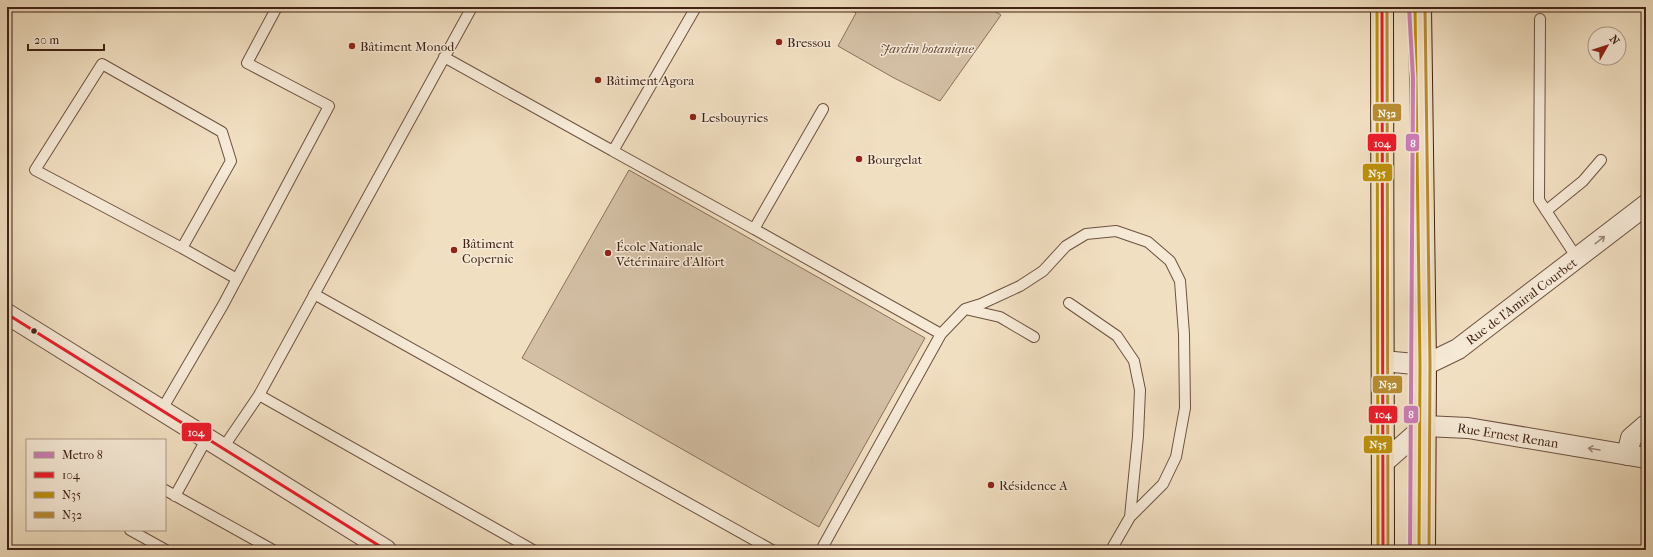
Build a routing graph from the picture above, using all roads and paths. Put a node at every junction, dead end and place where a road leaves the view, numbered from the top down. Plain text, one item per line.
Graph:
1 (276, 7) edge
2 (472, 7) edge
3 (696, 7) edge
4 (1382, 7) edge
5 (1420, 7) edge
6 (1540, 18) dead end
7 (444, 57) junction
8 (823, 109) dead end
9 (613, 151) junction
10 (1601, 160) dead end
11 (1646, 205) edge
12 (1546, 211) junction
13 (754, 229) junction
14 (182, 248) junction
15 (1577, 258) junction
16 (237, 279) junction
17 (314, 294) junction
18 (1069, 303) dead end
19 (965, 309) junction
20 (7, 314) edge
21 (941, 334) junction
22 (1034, 337) dead end
23 (1383, 361) junction
24 (1425, 365) junction
25 (259, 395) junction
26 (161, 411) junction
27 (1425, 426) junction
28 (1646, 426) edge
29 (215, 443) junction
30 (1636, 456) edge
31 (1383, 463) junction
32 (166, 491) edge
33 (175, 496) junction
34 (1130, 517) junction
35 (132, 531) edge
36 (166, 550) edge
37 (273, 550) edge
38 (386, 550) edge
39 (533, 550) edge
40 (772, 550) edge
41 (821, 550) edge
42 (1111, 550) edge
43 (1383, 550) edge
44 (1424, 550) edge

1 - 16 lane
2 - 7 lane
3 - 9 lane
4 - 23 main road
5 - 24 main road
6 - 12 lane
7 - 9 lane
7 - 17 lane
8 - 13 lane
9 - 13 lane
10 - 12 lane
15 -> 11 street, Rue de l'Amiral Courbet
12 - 15 lane
13 - 21 lane
14 - 14 lane
14 - 16 lane
15 - 24 street, Rue de l'Amiral Courbet
16 - 26 lane
17 - 25 lane
17 - 40 lane
18 - 34 lane
19 - 21 lane
19 - 22 lane
19 - 34 lane
20 - 26 street
21 - 41 lane
23 - 24 street
23 - 31 main road
24 - 27 main road
25 - 29 lane
25 - 39 lane
26 - 29 street
30 -> 27 street, Rue Ernest Renan
27 - 31 street
27 - 44 main road
28 - 30 street
29 - 33 lane
29 - 38 street
31 - 43 main road
32 - 33 lane
33 - 37 lane
34 - 42 lane
35 - 36 lane

